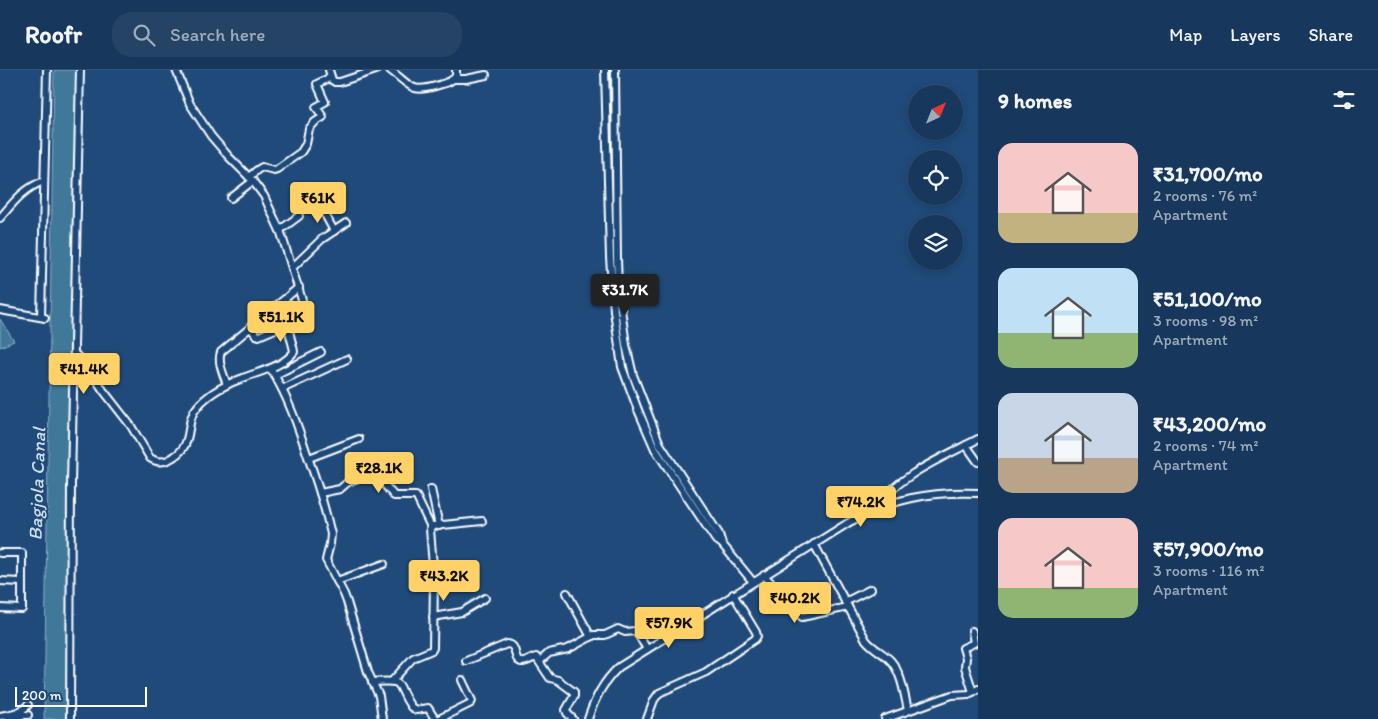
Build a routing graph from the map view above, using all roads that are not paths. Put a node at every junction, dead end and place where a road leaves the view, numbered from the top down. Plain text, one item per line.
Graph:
1 (47, 70) edge
2 (80, 70) edge
3 (176, 70) edge
4 (376, 70) edge
5 (390, 70) edge
6 (456, 70) edge
7 (606, 70) edge
8 (615, 70) edge
9 (330, 74) edge
10 (486, 75) dead end
11 (455, 79) junction
12 (251, 179) junction
13 (44, 181) junction
14 (232, 198) dead end
15 (321, 207) dead end
16 (299, 216) dead end
17 (0, 218) edge
18 (346, 223) dead end
19 (280, 230) junction
20 (334, 231) junction
21 (292, 267) junction
22 (299, 287) junction
23 (0, 310) edge
24 (289, 323) junction
25 (250, 327) junction
26 (321, 352) dead end
27 (74, 353) junction
28 (347, 359) dead end
29 (271, 369) junction
30 (275, 376) junction
31 (227, 385) junction
32 (282, 389) junction
33 (359, 439) dead end
34 (978, 439) edge
35 (966, 445) junction
36 (309, 458) junction
37 (978, 462) edge
38 (431, 489) dead end
39 (978, 493) edge
40 (320, 494) junction
41 (876, 508) junction
42 (482, 521) dead end
43 (439, 526) junction
44 (431, 527) junction
45 (722, 544) junction
46 (814, 544) junction
47 (0, 553) edge
48 (384, 564) dead end
49 (764, 575) junction
50 (0, 581) edge
51 (337, 581) junction
52 (21, 582) junction
53 (753, 582) junction
54 (870, 589) dead end
55 (567, 593) dead end
56 (733, 594) junction
57 (485, 598) dead end
58 (847, 605) junction
59 (0, 608) edge
60 (434, 617) junction
61 (972, 632) dead end
62 (591, 637) junction
63 (647, 649) junction
64 (466, 661) dead end
65 (540, 661) junction
66 (462, 680) dead end
67 (392, 681) junction
68 (372, 682) junction
69 (976, 691) edge
70 (908, 710) junction
71 (0, 716) edge
72 (28, 717) edge
73 (9, 719) edge
74 (70, 719) edge
75 (382, 719) edge
76 (435, 719) edge
77 (573, 719) edge
78 (588, 719) edge
79 (647, 719) edge
80 (885, 719) edge

1 - 13 street
2 - 27 street
3 - 12 street
4 - 9 street
5 - 11 street
6 - 11 street
7 - 45 street
8 - 45 street
9 - 12 street
10 - 11 street
12 - 14 street
12 - 19 street
13 - 17 street
13 - 23 street
15 - 20 street
16 - 19 street
18 - 20 street
19 - 21 street
20 - 21 street
21 - 22 street
22 - 24 street
22 - 25 street
24 - 25 street
24 - 29 street
25 - 31 street
26 - 30 street
27 - 31 street
27 - 74 street
28 - 32 street
29 - 30 street
29 - 31 street
30 - 32 street
32 - 36 street
33 - 36 street
34 - 35 street
35 - 37 street
35 - 41 street
36 - 40 street
38 - 43 street
39 - 41 street
40 - 44 street
40 - 51 street
41 - 46 street
42 - 43 street
43 - 44 street
44 - 60 street
45 - 53 street
46 - 49 street
46 - 58 street
47 - 52 street
48 - 51 street
49 - 53 street
49 - 58 street
50 - 52 street
51 - 68 street
52 - 59 street
53 - 56 street
54 - 58 street
55 - 62 street
56 - 63 street
56 - 79 street
57 - 60 street
58 - 70 street
60 - 67 street
61 - 69 street
62 - 63 street
62 - 65 street
63 - 78 street
64 - 65 street
65 - 77 street
66 - 76 street
67 - 68 street
67 - 76 street
68 - 75 street
69 - 70 street
70 - 80 street
71 - 72 street
72 - 73 street

